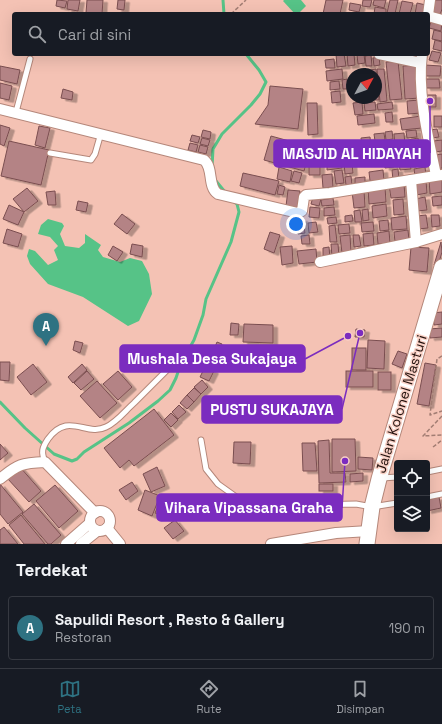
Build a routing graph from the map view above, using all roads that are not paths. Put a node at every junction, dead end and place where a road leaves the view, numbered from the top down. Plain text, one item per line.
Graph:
1 (430, 0) edge
2 (428, 12) edge
3 (430, 17) edge
4 (442, 20) edge
5 (396, 56) edge
6 (30, 59) dead end
7 (422, 59) edge
8 (0, 109) edge
9 (16, 112) junction
10 (101, 133) junction
11 (50, 153) dead end
12 (439, 175) edge
13 (411, 180) junction
14 (442, 234) edge
15 (416, 242) junction
16 (320, 262) dead end
17 (442, 267) edge
18 (172, 364) dead end
19 (201, 440) dead end
20 (45, 462) junction
21 (442, 469) edge
22 (430, 471) edge
23 (394, 477) edge
24 (0, 479) edge
25 (378, 479) junction
26 (442, 494) edge
27 (430, 496) edge
28 (394, 503) edge
29 (372, 507) junction
30 (95, 513) junction
31 (94, 527) junction
32 (107, 528) junction
33 (368, 537) edge
34 (66, 544) edge
35 (81, 544) edge
36 (120, 544) edge
37 (271, 544) edge

1 - 2 street
3 - 4 street
5 - 7 street
6 - 9 lane
7 - 12 street
8 - 9 street
9 - 10 street
10 - 11 lane
10 - 13 street
12 - 13 street
13 - 15 street
14 - 15 street
15 - 16 street
17 - 25 main road, Jalan Kolonel Masturi
18 - 20 lane
19 - 29 lane
20 - 24 street
20 - 30 street
21 - 22 lane
23 - 25 lane
25 - 29 main road, Jalan Kolonel Masturi
26 - 27 lane
28 - 29 lane
29 - 33 main road, Jalan Kolonel Masturi
30 - 31 street
30 - 32 street
31 - 32 street
31 - 34 street
31 - 35 street
32 - 36 street
33 - 37 street

